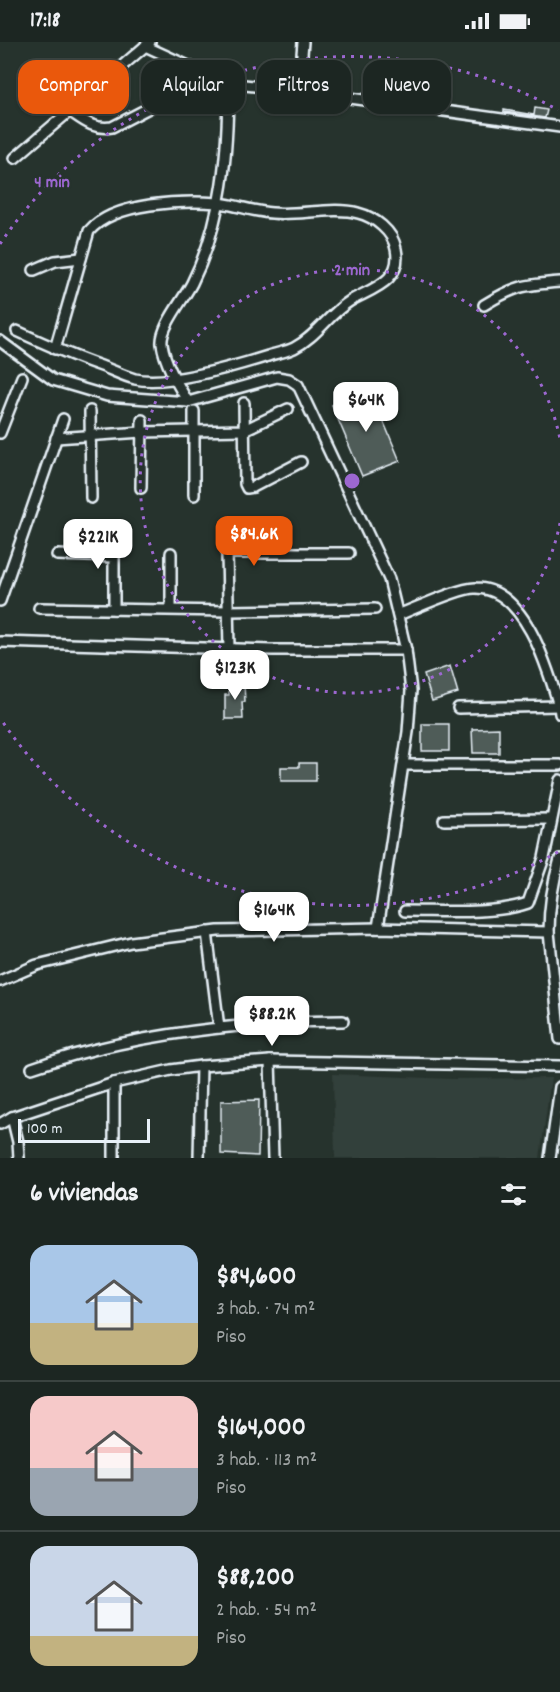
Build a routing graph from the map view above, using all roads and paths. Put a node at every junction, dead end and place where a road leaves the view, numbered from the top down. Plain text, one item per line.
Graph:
1 (303, 42) edge
2 (148, 44) edge
3 (129, 60) edge
4 (181, 60) edge
5 (302, 60) edge
6 (351, 98) edge
7 (141, 112) edge
8 (64, 114) edge
9 (74, 114) edge
10 (228, 114) edge
11 (560, 127) edge
12 (15, 158) dead end
13 (219, 203) junction
14 (81, 258) junction
15 (34, 270) dead end
16 (560, 282) edge
17 (484, 305) dead end
18 (17, 332) dead end
19 (0, 341) edge
20 (55, 349) junction
21 (22, 377) dead end
22 (175, 378) junction
23 (188, 402) junction
24 (244, 403) dead end
25 (288, 409) dead end
26 (90, 411) dead end
27 (194, 411) dead end
28 (63, 419) dead end
29 (142, 420) dead end
30 (244, 430) junction
31 (194, 431) junction
32 (142, 432) junction
33 (0, 433) edge
34 (90, 435) junction
35 (56, 438) junction
36 (301, 462) dead end
37 (141, 488) dead end
38 (194, 495) dead end
39 (91, 498) dead end
40 (171, 553) dead end
41 (349, 553) dead end
42 (57, 555) dead end
43 (0, 601) edge
44 (39, 608) dead end
45 (114, 609) junction
46 (171, 609) junction
47 (375, 609) dead end
48 (229, 611) junction
49 (398, 615) junction
50 (0, 642) edge
51 (229, 649) junction
52 (406, 650) junction
53 (559, 706) edge
54 (458, 708) dead end
55 (560, 714) edge
56 (404, 765) junction
57 (560, 765) edge
58 (560, 780) edge
59 (551, 819) junction
60 (444, 820) dead end
61 (560, 859) edge
62 (405, 912) dead end
63 (378, 928) junction
64 (207, 932) junction
65 (549, 932) junction
66 (0, 981) edge
67 (343, 1021) dead end
68 (219, 1028) junction
69 (560, 1039) edge
70 (270, 1061) junction
71 (201, 1066) junction
72 (560, 1066) edge
73 (32, 1068) dead end
74 (114, 1083) junction
75 (560, 1087) edge
76 (12, 1117) junction
77 (0, 1124) edge
78 (19, 1158) edge
79 (114, 1158) edge
80 (199, 1158) edge
81 (273, 1158) edge
82 (550, 1158) edge

1 - 5 street
2 - 3 street
2 - 4 street
6 - 11 street
7 - 9 street
8 - 12 street
10 - 13 street
13 - 14 street
13 - 22 street
13 - 22 street
14 - 15 street
14 - 20 street
16 - 17 street
18 - 20 street
19 - 23 street
20 - 22 street
21 - 33 street
22 - 23 street
23 - 49 street
24 - 30 street
25 - 30 street
26 - 34 street
27 - 31 street
28 - 35 street
29 - 32 street
30 - 31 street
30 - 36 street
31 - 32 street
31 - 38 street
32 - 34 street
32 - 37 street
34 - 35 street
34 - 39 street
35 - 43 street
40 - 46 street
41 - 48 street
42 - 45 street
44 - 45 street
45 - 46 street
46 - 48 street
47 - 48 street
48 - 51 street
49 - 52 street
49 - 53 street
50 - 51 street
51 - 52 street
52 - 56 street
53 - 54 street
53 - 55 street
56 - 57 street
56 - 63 street
58 - 59 street
59 - 60 street
59 - 62 street
61 - 65 street
63 - 64 street
63 - 65 street
64 - 66 street
64 - 68 street
65 - 69 street
67 - 68 street
68 - 73 street
70 - 71 street
70 - 72 street
70 - 81 street
71 - 74 street
71 - 80 street
74 - 76 street
74 - 79 street
75 - 82 street
76 - 77 street
76 - 78 street

